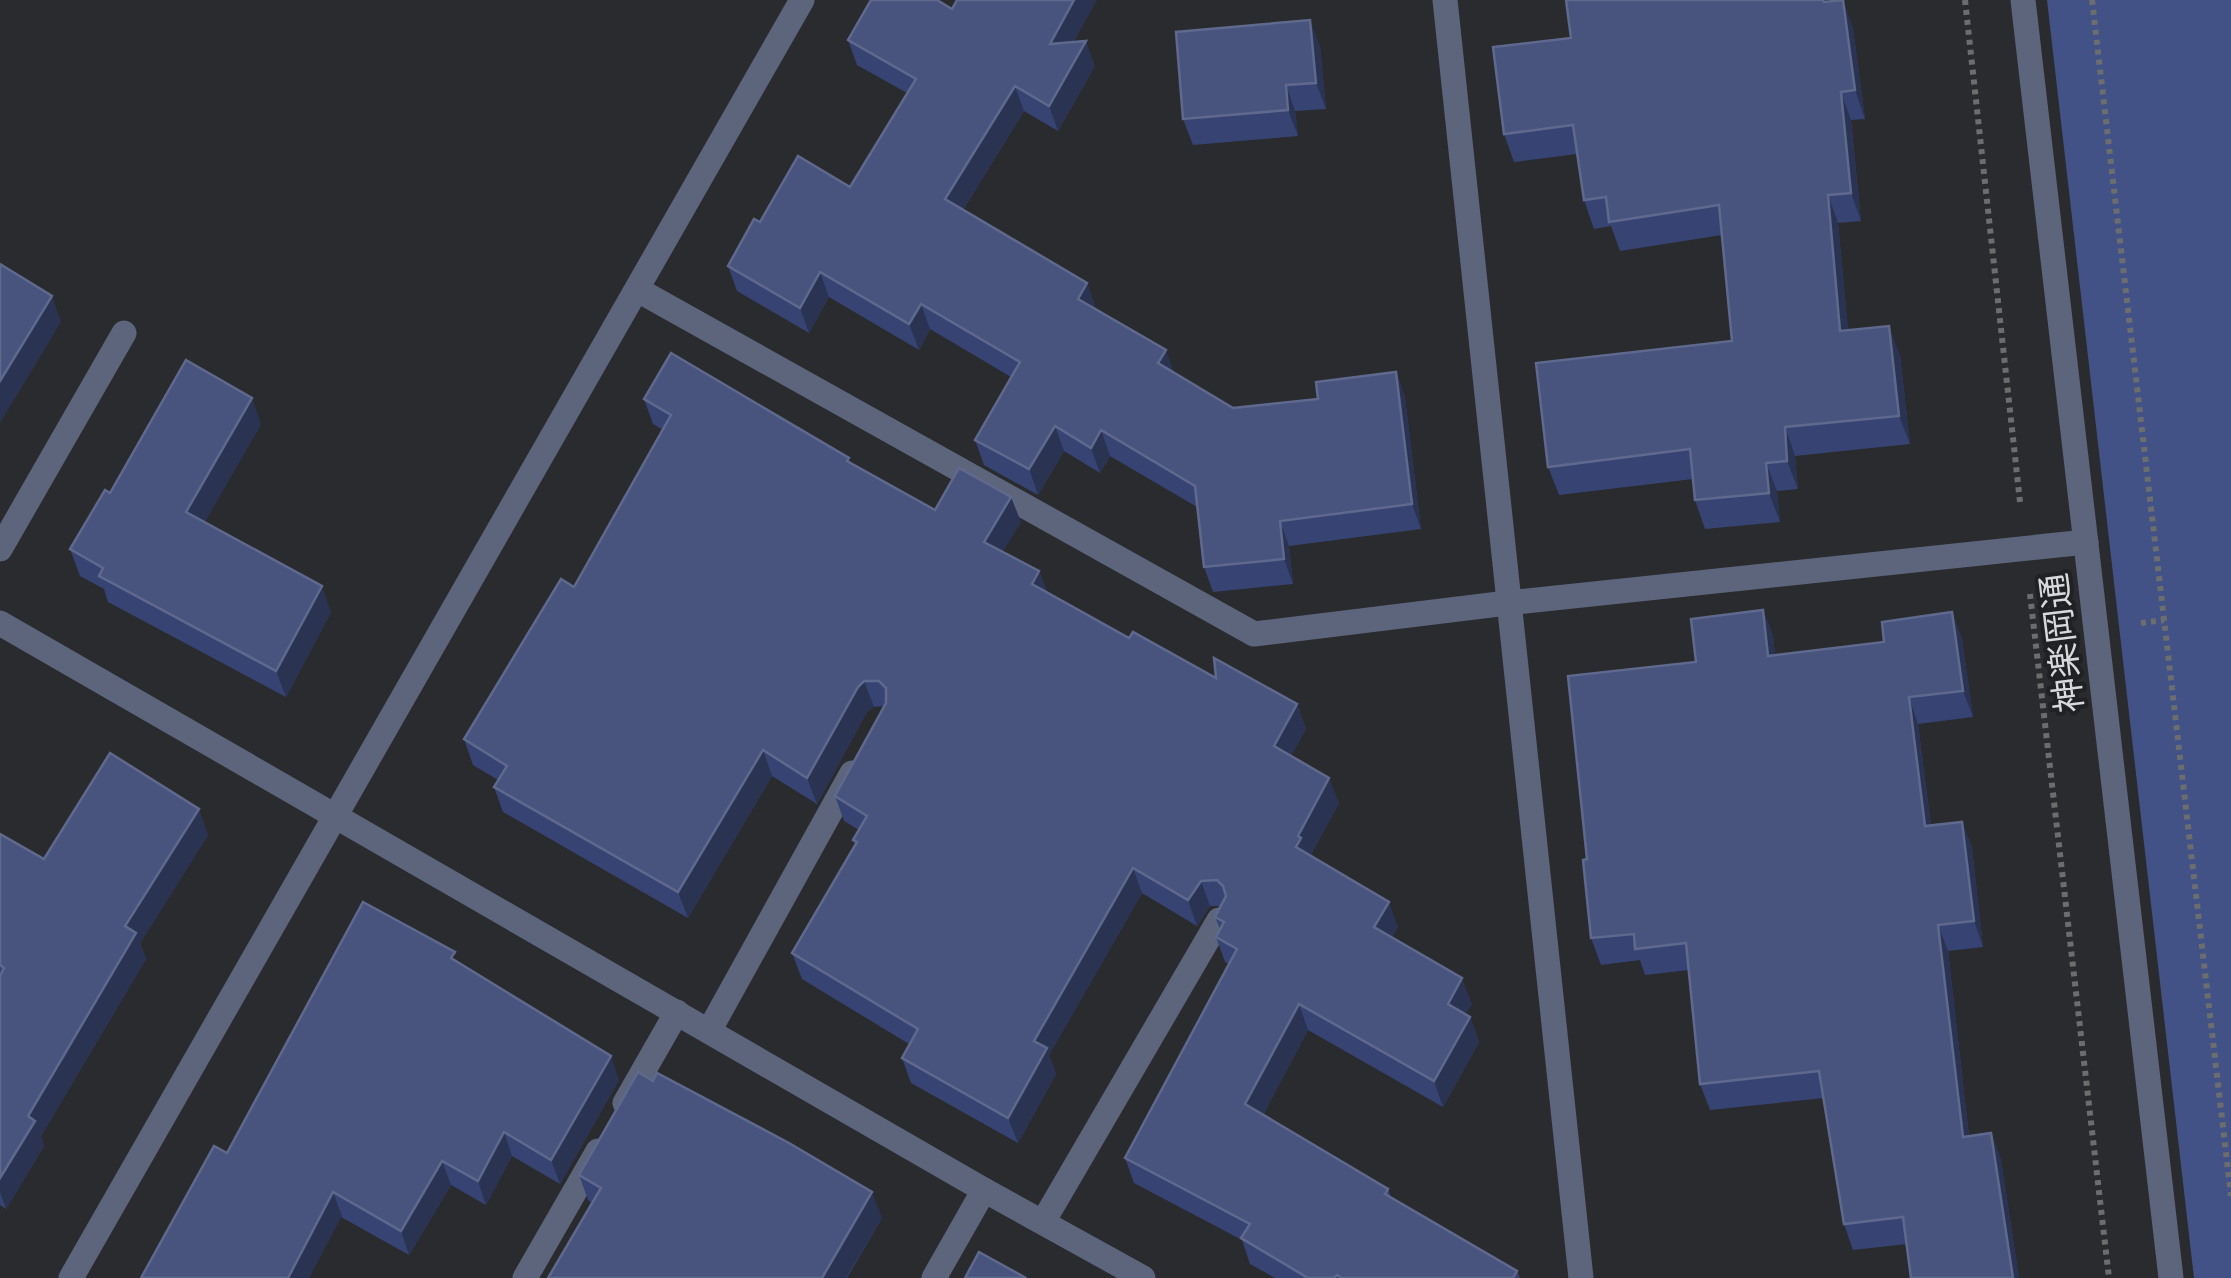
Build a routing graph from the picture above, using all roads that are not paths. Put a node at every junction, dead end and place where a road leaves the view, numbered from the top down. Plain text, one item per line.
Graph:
1 (802, 0) edge
2 (1445, 0) edge
3 (2024, 0) edge
4 (638, 290) junction
5 (124, 333) dead end
6 (2086, 542) junction
7 (0, 548) edge
8 (1507, 603) junction
9 (0, 622) edge
10 (862, 756) edge
11 (334, 815) junction
12 (1219, 920) edge
13 (677, 1012) junction
14 (709, 1031) junction
15 (984, 1190) junction
16 (1043, 1222) junction
17 (72, 1278) edge
18 (525, 1278) edge
19 (934, 1278) edge
20 (1143, 1278) edge
21 (1582, 1278) edge
22 (2170, 1278) edge

1 - 4 street
2 - 8 street
3 - 6 street, 神楽岡通
4 - 8 street
4 - 11 street
5 - 7 street
6 - 8 street
6 - 22 street, 神楽岡通
8 - 21 street
9 - 11 street
10 - 14 street
11 - 13 street
11 - 17 street
12 - 16 street
13 - 14 street
13 - 18 street
14 - 15 street
15 - 16 street
15 - 19 street
16 - 20 street

